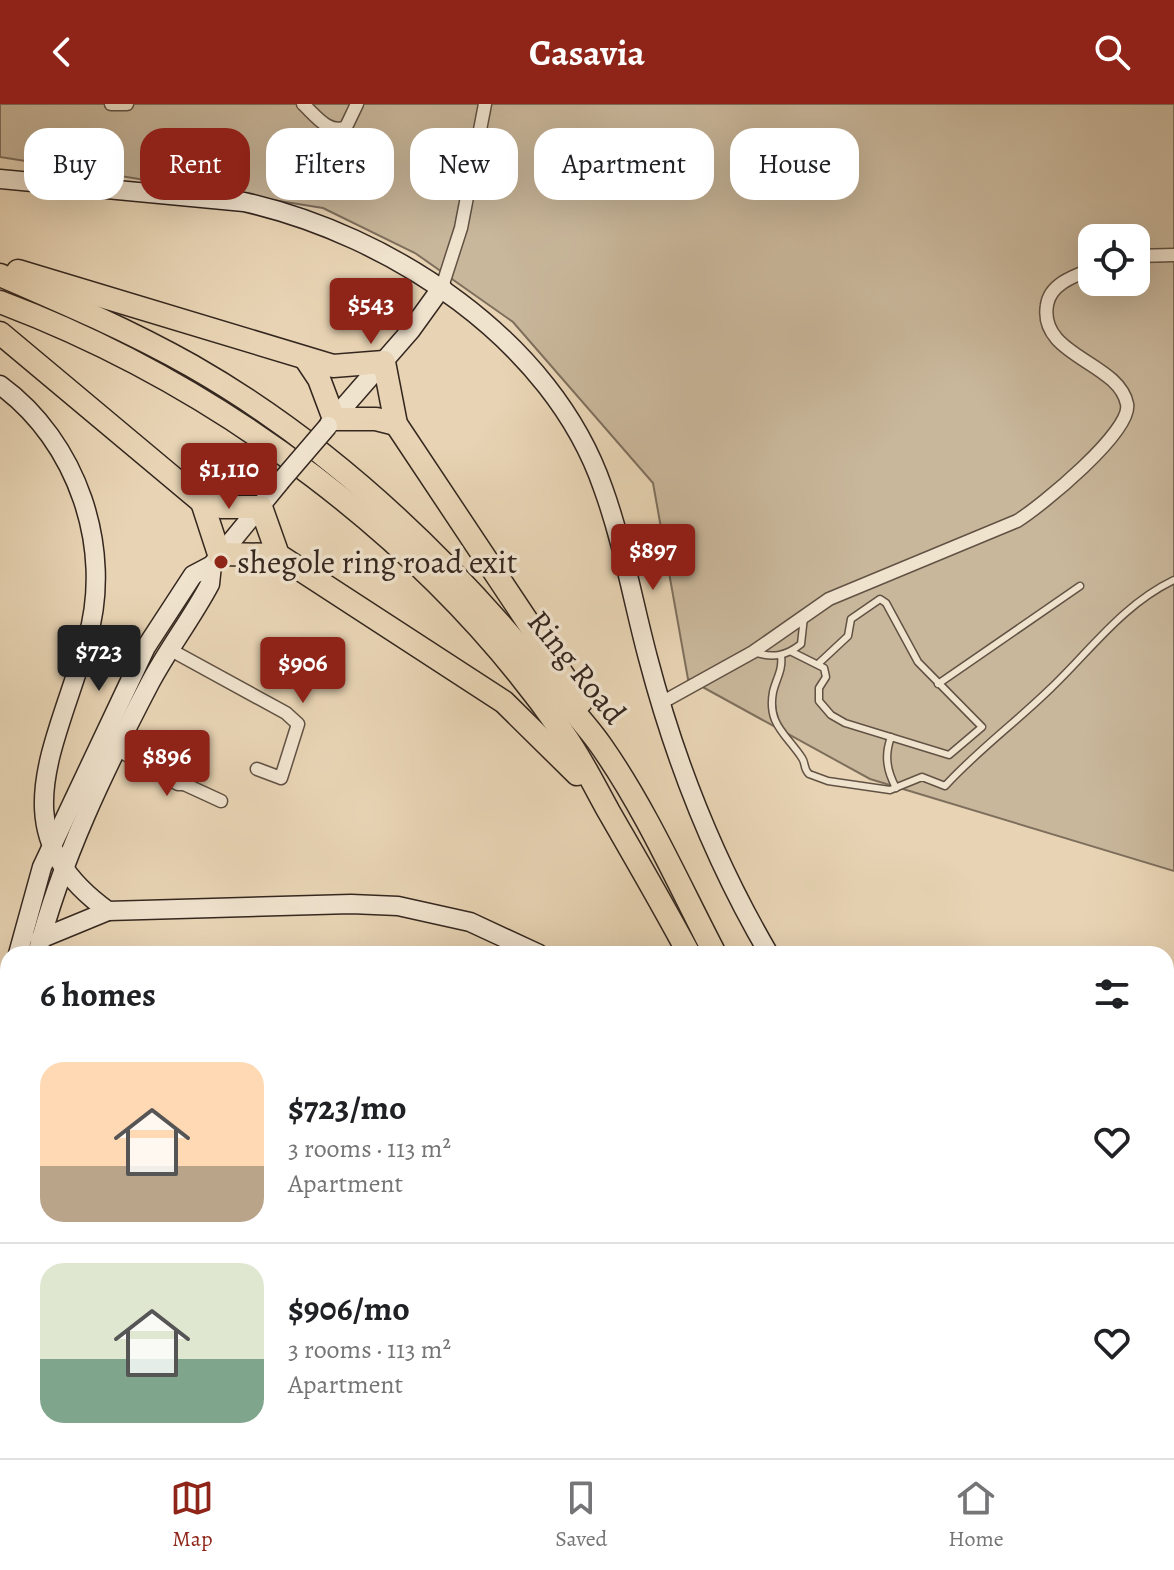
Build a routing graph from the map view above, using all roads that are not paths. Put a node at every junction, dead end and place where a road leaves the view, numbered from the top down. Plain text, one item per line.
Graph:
1 (111, 104) edge
2 (127, 104) edge
3 (303, 104) edge
4 (357, 104) edge
5 (485, 104) edge
6 (3, 176) edge
7 (1174, 255) edge
8 (1150, 256) edge
9 (0, 272) edge
10 (1078, 276) edge
11 (442, 287) junction
12 (0, 302) edge
13 (0, 333) edge
14 (305, 358) junction
15 (384, 362) junction
16 (0, 385) edge
17 (331, 422) junction
18 (396, 424) junction
19 (202, 502) junction
20 (261, 507) junction
21 (278, 555) junction
22 (215, 560) junction
23 (1174, 580) edge
24 (1080, 586) dead end
25 (804, 616) junction
26 (169, 649) junction
27 (753, 652) junction
28 (792, 652) junction
29 (781, 656) junction
30 (818, 664) junction
31 (938, 684) junction
32 (661, 703) junction
33 (982, 727) junction
34 (891, 737) junction
35 (993, 737) junction
36 (602, 746) junction
37 (118, 750) junction
38 (199, 758) dead end
39 (257, 769) dead end
40 (26, 781) dead end
41 (184, 784) junction
42 (896, 788) junction
43 (221, 801) dead end
44 (609, 813) junction
45 (31, 845) dead end
46 (42, 867) junction
47 (59, 879) junction
48 (108, 911) junction
49 (20, 946) edge
50 (38, 946) edge
51 (40, 946) edge
52 (522, 946) edge
53 (685, 946) edge
54 (711, 946) edge
55 (765, 946) edge

1 - 2 street
3 - 4 street
5 - 11 street
6 - 11 main road
7 - 8 street
9 - 14 highway
9 - 36 highway, Ring Road
10 - 25 street
11 - 15 main road
11 - 32 main road
12 - 44 highway, Ring Road
13 - 19 highway
14 - 15 highway
14 - 17 highway
15 - 17 main road
15 - 18 highway
16 - 40 main road
17 - 18 highway
17 - 20 main road, bridge
18 - 36 highway
19 - 20 highway
19 - 22 highway
20 - 21 highway
20 - 22 main road
21 - 22 highway
21 - 44 highway
22 - 26 main road
22 - 46 main road
23 - 35 lane
24 - 31 lane
25 - 27 street
25 - 28 lane
26 - 37 main road
26 - 39 street
27 - 29 lane
27 - 32 street
28 - 29 lane
28 - 30 lane
29 - 42 lane
30 - 31 lane
30 - 34 lane
31 - 33 lane
32 - 55 main road
33 - 34 lane
33 - 35 lane
34 - 42 lane
35 - 42 lane
36 - 54 highway, Ring Road
37 - 41 street
37 - 47 main road
38 - 41 street
41 - 43 street
44 - 53 highway, Ring Road
45 - 46 main road
46 - 47 main road
46 - 49 main road
47 - 48 main road
47 - 50 main road
48 - 51 main road
48 - 52 main road

